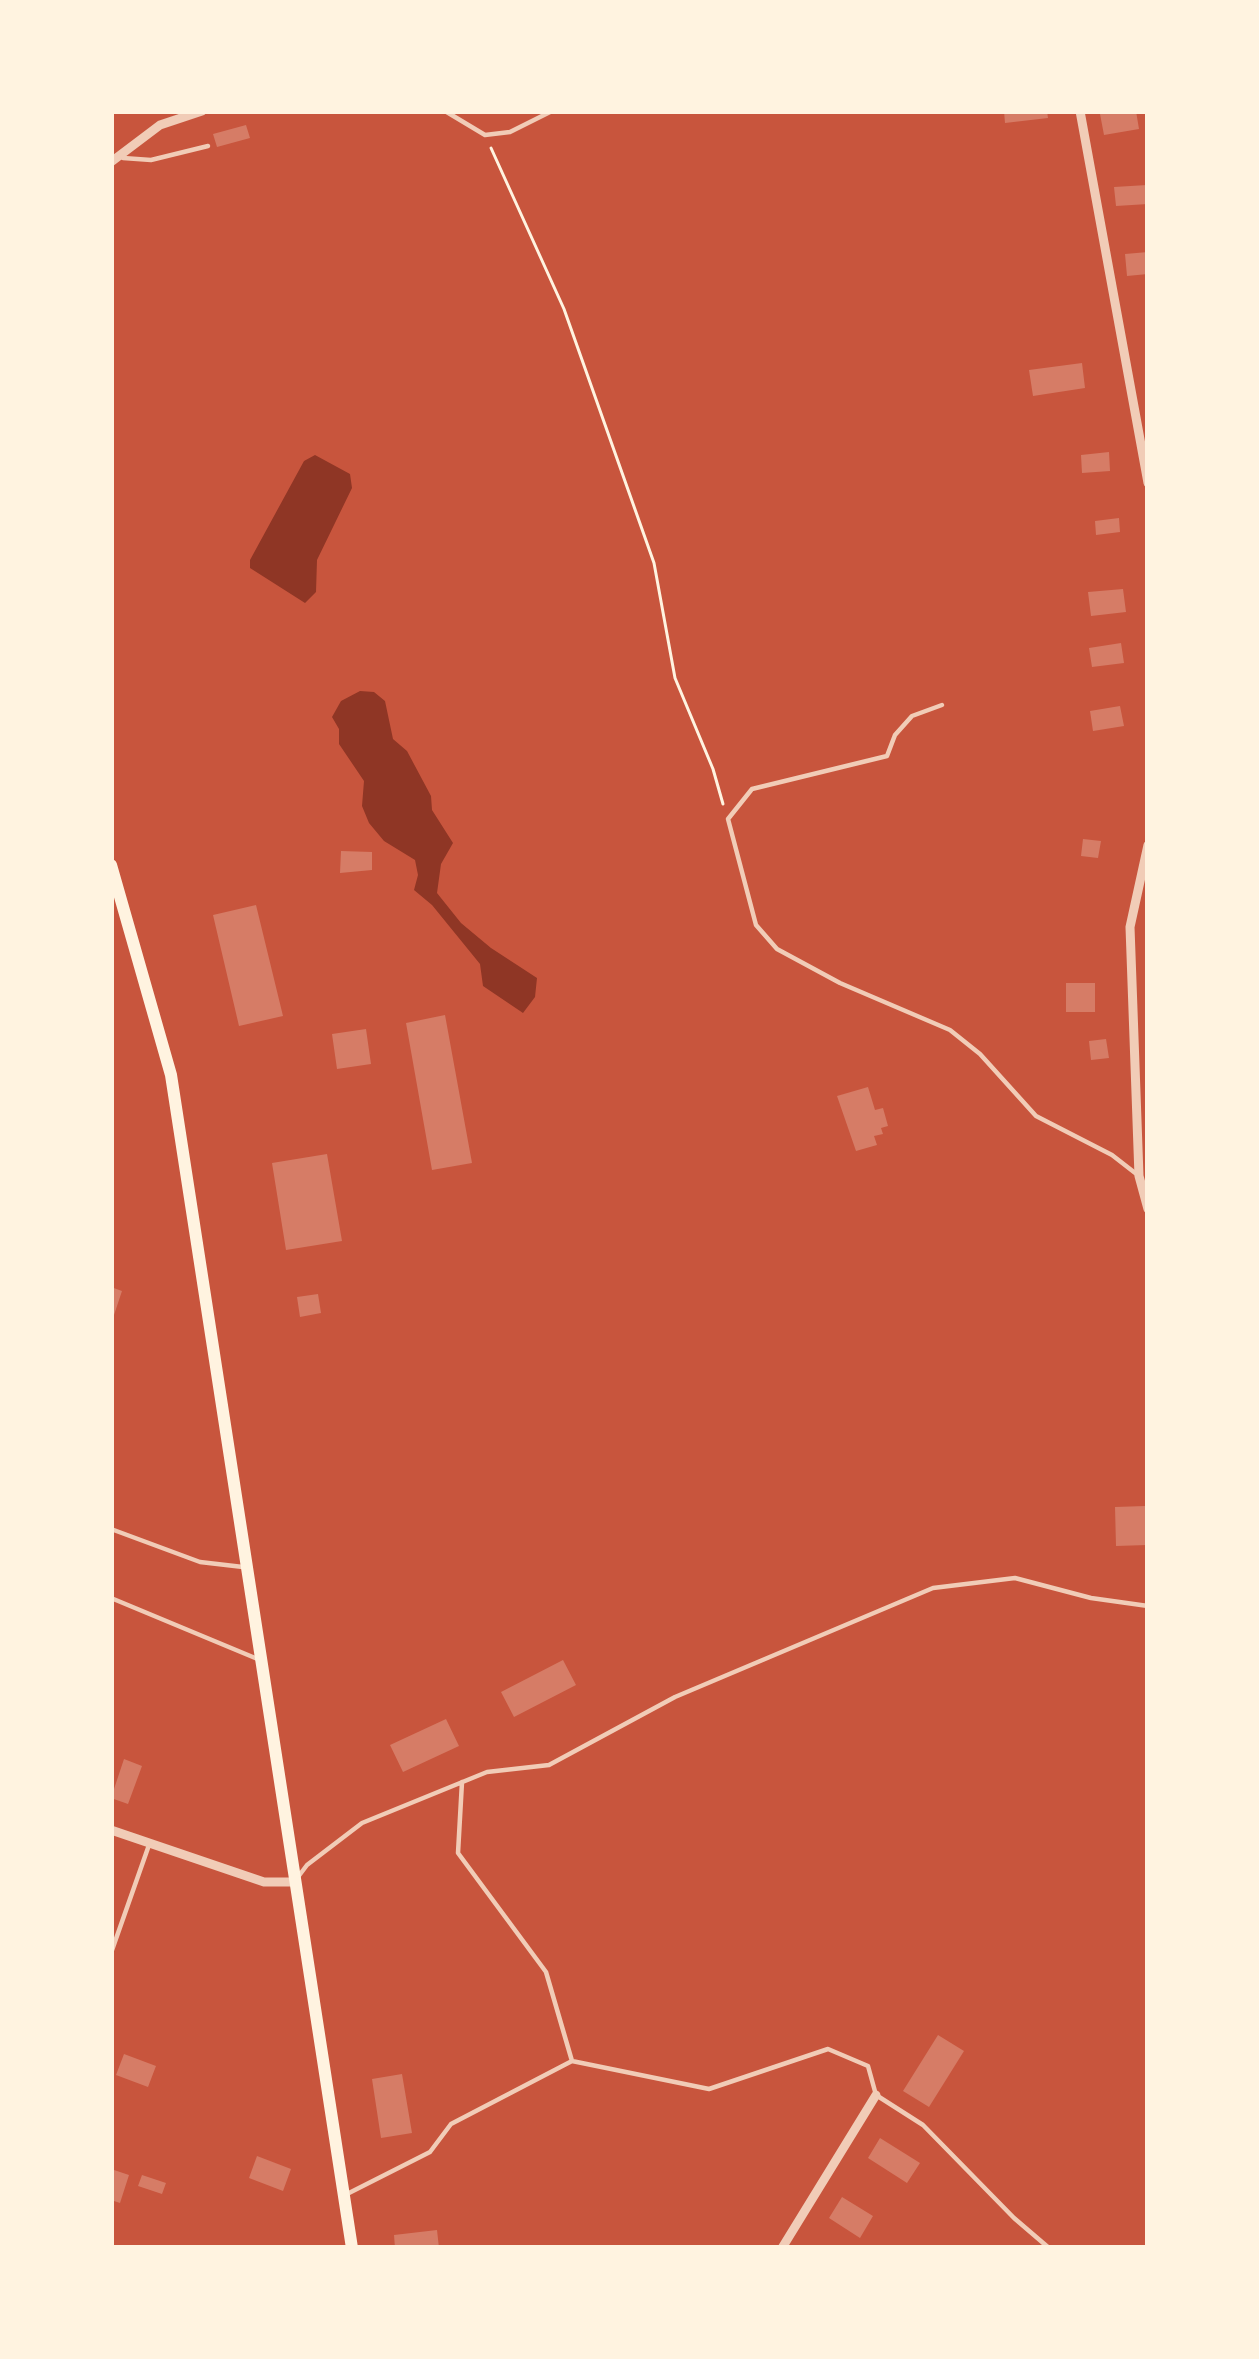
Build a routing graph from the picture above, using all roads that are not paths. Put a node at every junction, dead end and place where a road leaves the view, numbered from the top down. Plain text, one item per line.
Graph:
1 (150, 111) edge
2 (202, 111) edge
3 (445, 111) edge
4 (552, 111) edge
5 (1080, 111) edge
6 (160, 125) junction
7 (208, 146) dead end
8 (114, 159) edge
9 (1148, 483) edge
10 (942, 705) dead end
11 (1148, 844) edge
12 (111, 865) edge
13 (1145, 878) edge
14 (1139, 1176) junction
15 (1148, 1209) edge
16 (111, 1529) edge
17 (250, 1568) junction
18 (111, 1598) edge
19 (1148, 1606) edge
20 (260, 1660) junction
21 (461, 1782) junction
22 (111, 1830) edge
23 (149, 1845) junction
24 (294, 1882) junction
25 (111, 1953) edge
26 (572, 2061) junction
27 (876, 2095) junction
28 (344, 2196) junction
29 (352, 2248) edge
30 (782, 2248) edge
31 (1049, 2248) edge

1 - 6 street
2 - 6 street
3 - 4 lane
5 - 9 street
6 - 8 street
7 - 8 lane
10 - 14 lane
11 - 13 street
12 - 17 main road
13 - 14 street
14 - 15 street
16 - 17 lane
17 - 20 main road
18 - 20 lane
19 - 21 lane
20 - 24 main road
21 - 24 lane
21 - 26 lane
22 - 23 street
23 - 24 street
23 - 25 lane
24 - 28 main road
26 - 27 lane
26 - 28 lane
27 - 30 street
27 - 31 lane
28 - 29 main road

